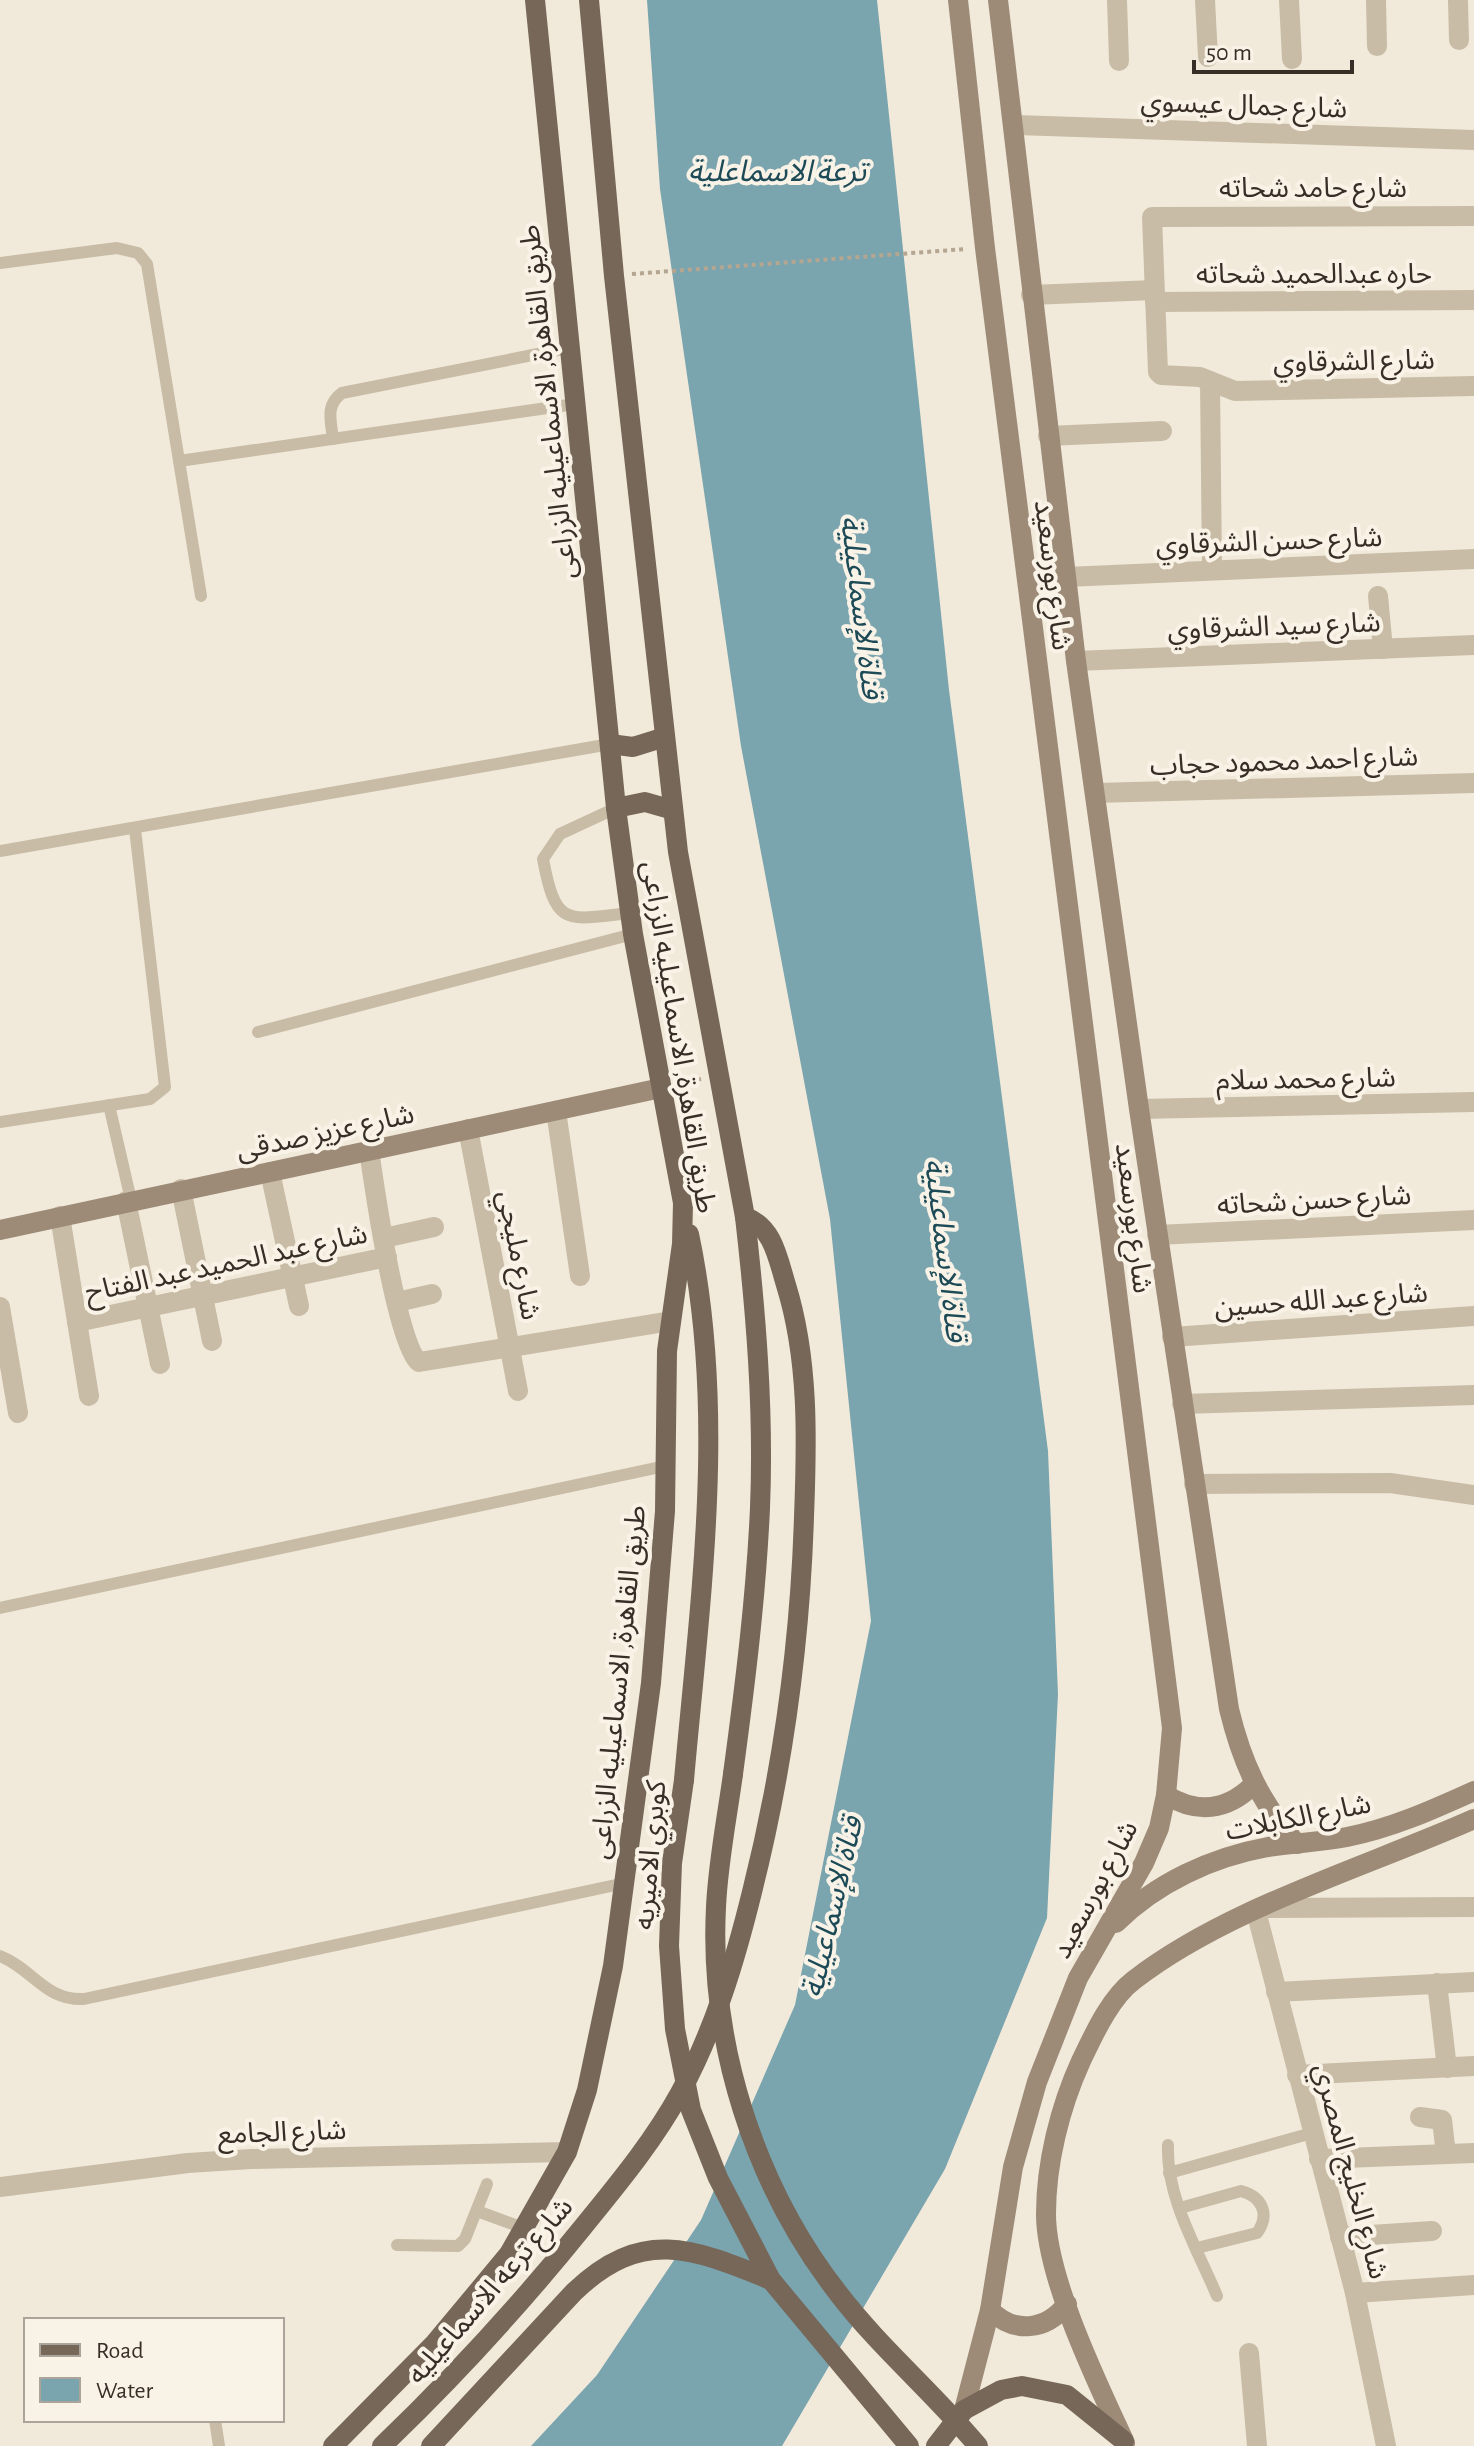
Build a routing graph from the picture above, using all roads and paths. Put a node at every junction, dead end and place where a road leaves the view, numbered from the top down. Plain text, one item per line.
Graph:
1 (535, 0) edge
2 (589, 0) edge
3 (958, 0) edge
4 (998, 0) edge
5 (1117, 0) edge
6 (1205, 0) edge
7 (1289, 0) edge
8 (1376, 0) edge
9 (1458, 0) edge
10 (1459, 40) dead end
11 (1377, 46) dead end
12 (1208, 57) dead end
13 (1292, 59) dead end
14 (1119, 61) dead end
15 (1013, 125) junction
16 (1474, 140) edge
17 (1474, 216) edge
18 (985, 248) junction
19 (0, 263) edge
20 (647, 273) dead end
21 (1031, 295) junction
22 (1155, 296) junction
23 (1474, 300) edge
24 (568, 348) junction
25 (1210, 381) junction
26 (1474, 386) edge
27 (575, 404) junction
28 (1162, 431) dead end
29 (1048, 436) junction
30 (333, 439) junction
31 (179, 461) junction
32 (1474, 559) edge
33 (1212, 570) junction
34 (1066, 577) junction
35 (201, 596) dead end
36 (1378, 596) dead end
37 (1474, 645) edge
38 (1383, 649) junction
39 (1076, 661) junction
40 (665, 737) junction
41 (610, 744) junction
42 (1474, 783) edge
43 (1095, 793) junction
44 (616, 808) junction
45 (673, 810) junction
46 (135, 829) junction
47 (0, 851) edge
48 (630, 913) junction
49 (633, 934) junction
50 (258, 1032) dead end
51 (719, 1075) junction
52 (661, 1088) junction
53 (1474, 1102) edge
54 (109, 1105) junction
55 (1139, 1109) junction
56 (556, 1111) junction
57 (0, 1122) edge
58 (468, 1129) junction
59 (369, 1150) junction
60 (270, 1172) junction
61 (181, 1189) junction
62 (129, 1201) junction
63 (683, 1203) junction
64 (60, 1216) junction
65 (745, 1217) junction
66 (1474, 1220) edge
67 (434, 1227) dead end
68 (0, 1230) edge
69 (1157, 1235) junction
70 (385, 1247) junction
71 (580, 1276) dead end
72 (292, 1277) junction
73 (432, 1294) dead end
74 (202, 1296) junction
75 (397, 1302) junction
76 (299, 1306) dead end
77 (0, 1307) edge
78 (148, 1307) junction
79 (1474, 1316) edge
80 (671, 1321) junction
81 (77, 1322) junction
82 (1172, 1337) junction
83 (212, 1341) dead end
84 (510, 1349) junction
85 (160, 1364) dead end
86 (518, 1391) dead end
87 (1474, 1395) edge
88 (89, 1396) dead end
89 (1182, 1404) junction
90 (18, 1413) dead end
91 (665, 1466) junction
92 (1194, 1484) junction
93 (1474, 1495) edge
94 (0, 1608) edge
95 (1253, 1785) junction
96 (1474, 1791) edge
97 (1166, 1795) junction
98 (1474, 1819) edge
99 (1297, 1844) junction
100 (625, 1883) junction
101 (1474, 1907) edge
102 (1260, 1910) junction
103 (1101, 1937) junction
104 (0, 1956) edge
105 (1474, 1982) edge
106 (1437, 1983) junction
107 (1276, 1992) junction
108 (1474, 2066) edge
109 (1447, 2068) junction
110 (1297, 2075) junction
111 (1420, 2117) dead end
112 (1312, 2133) junction
113 (1168, 2145) dead end
114 (567, 2152) junction
115 (1474, 2153) edge
116 (1446, 2154) junction
117 (1319, 2159) junction
118 (632, 2167) joint
119 (1169, 2173) junction
120 (487, 2184) dead end
121 (0, 2187) edge
122 (1180, 2208) junction
123 (477, 2211) junction
124 (526, 2229) junction
125 (1432, 2231) dead end
126 (1340, 2237) junction
127 (397, 2245) dead end
128 (1197, 2248) junction
129 (509, 2254) joint
130 (771, 2280) junction
131 (1474, 2285) edge
132 (1355, 2293) junction
133 (1217, 2296) dead end
134 (1067, 2304) junction
135 (990, 2310) junction
136 (1249, 2353) dead end
137 (964, 2410) junction
138 (215, 2422) edge
139 (1125, 2444) edge
140 (219, 2446) edge
141 (333, 2446) edge
142 (382, 2446) edge
143 (431, 2446) edge
144 (909, 2446) edge
145 (936, 2446) edge
146 (978, 2446) edge
147 (1257, 2446) edge
148 (1386, 2446) edge

1 - 24 main road, طريق القاهرة, الاسماعيليه الزراعى
2 - 40 main road, طريق القاهرة, الاسماعيليه الزراعى
3 - 18 main road, شارع بورسعيد
4 - 15 main road, شارع بورسعيد
5 - 14 street
6 - 12 street
7 - 13 street
8 - 11 street
9 - 10 street
15 - 16 street, شارع جمال عيسوي
15 - 21 main road, شارع بورسعيد
17 - 22 street, شارع حامد شحاته
18 - 20 path
18 - 97 main road, شارع بورسعيد
19 - 31 lane
21 - 22 street, حاره عبدالحميد شحاته
21 - 29 main road, شارع بورسعيد
22 - 23 street, حاره عبدالحميد شحاته
22 - 25 street
24 - 27 main road, طريق القاهرة, الاسماعيليه الزراعى
24 - 30 lane
25 - 26 street, شارع الشرقاوي
25 - 33 street
27 - 30 lane
27 - 41 main road, طريق القاهرة, الاسماعيليه الزراعى
28 - 29 street
29 - 34 main road, شارع بورسعيد
30 - 31 lane
31 - 35 lane
32 - 33 street, شارع حسن الشرقاوي
33 - 34 street, شارع حسن الشرقاوي
34 - 39 main road, شارع بورسعيد
36 - 38 street
37 - 38 street, شارع سيد الشرقاوي
38 - 39 street, شارع سيد الشرقاوي
39 - 43 main road, شارع بورسعيد
40 - 41 main road
40 - 45 main road, طريق القاهرة, الاسماعيليه الزراعى
41 - 44 main road, طريق القاهرة, الاسماعيليه الزراعى
41 - 46 lane
42 - 43 street, شارع احمد محمود حجاب
43 - 55 main road, شارع بورسعيد
44 - 45 main road
44 - 48 main road, طريق القاهرة, الاسماعيليه الزراعى
44 - 48 lane
45 - 51 main road, طريق القاهرة, الاسماعيليه الزراعى
46 - 47 lane
46 - 54 lane
48 - 49 main road, طريق القاهرة, الاسماعيليه الزراعى
49 - 50 lane
49 - 52 main road, طريق القاهرة, الاسماعيليه الزراعى
51 - 52 path
51 - 65 main road, طريق القاهرة, الاسماعيليه الزراعى
52 - 56 main road, شارع عزيز صدقى
52 - 63 main road, طريق القاهرة, الاسماعيليه الزراعى
53 - 55 street, شارع محمد سلام
54 - 57 lane
54 - 62 lane
55 - 69 main road, شارع بورسعيد
56 - 58 main road, شارع عزيز صدقى
56 - 71 street
58 - 59 main road, شارع عزيز صدقى
58 - 84 street, شارع مليجي
59 - 60 main road, شارع عزيز صدقى
59 - 70 street
60 - 61 main road, شارع عزيز صدقى
60 - 72 street
61 - 62 main road, شارع عزيز صدقى
61 - 74 street
62 - 64 main road, شارع عزيز صدقى
62 - 78 street
63 - 80 main road, طريق القاهرة, الاسماعيليه الزراعى
63 - 130 main road, كوبري الاميريه, bridge
64 - 68 main road, شارع عزيز صدقى
64 - 81 street
65 - 118 main road, طريق القاهرة, الاسماعيليه الزراعى
65 - 146 main road, bridge
66 - 69 street, شارع حسن شحاته
67 - 70 street, شارع عبد الحميد عبد الفتاح
69 - 82 main road, شارع بورسعيد
70 - 72 street, شارع عبد الحميد عبد الفتاح
70 - 75 street
72 - 74 street, شارع عبد الحميد عبد الفتاح
72 - 76 street
73 - 75 street
74 - 78 street, شارع عبد الحميد عبد الفتاح
74 - 83 street
75 - 84 street
77 - 90 street
78 - 81 street, شارع عبد الحميد عبد الفتاح
78 - 85 street
79 - 82 street, شارع عبد الله حسين
80 - 84 street
80 - 91 main road, طريق القاهرة, الاسماعيليه الزراعى
81 - 88 street
82 - 89 main road, شارع بورسعيد
84 - 86 street, شارع مليجي
87 - 89 street
89 - 92 main road, شارع بورسعيد
91 - 94 lane
91 - 100 main road, طريق القاهرة, الاسماعيليه الزراعى
92 - 93 street
92 - 95 main road, شارع بورسعيد
95 - 97 main road
95 - 99 main road, شارع بورسعيد
96 - 99 main road, شارع الكابلات
97 - 103 main road, شارع بورسعيد
98 - 102 main road, شارع الكابلات
99 - 103 main road, شارع الكابلات
100 - 104 lane
100 - 114 main road, طريق القاهرة, الاسماعيليه الزراعى
101 - 102 street
102 - 107 street, شارع الخليج المصري
102 - 134 main road
103 - 135 main road, شارع بورسعيد
105 - 106 street
106 - 107 street
106 - 109 street
107 - 110 street, شارع الخليج المصري
108 - 109 street
109 - 110 street
110 - 112 street, شارع الخليج المصري
111 - 116 street
112 - 117 street, شارع الخليج المصري
112 - 119 lane
113 - 119 lane
114 - 121 street, شارع الجامع
114 - 124 main road, طريق القاهرة, الاسماعيليه الزراعى
115 - 116 street
116 - 117 street
117 - 126 street, شارع الخليج المصري
118 - 142 main road, شارع ترعه الاسماعيليه
119 - 122 lane
120 - 123 lane
122 - 128 lane
122 - 128 lane
123 - 124 lane
123 - 127 lane
124 - 129 main road, طريق القاهرة, الاسماعيليه الزراعى
125 - 126 street
126 - 132 street, شارع الخليج المصري
128 - 133 lane
129 - 141 main road, شارع ترعه الاسماعيليه
130 - 143 main road
130 - 144 main road, كوبري الاميريه, bridge
131 - 132 street
132 - 148 street, شارع الخليج المصري
134 - 135 main road
134 - 139 main road
135 - 137 main road, شارع بورسعيد
136 - 147 street
137 - 139 main road
137 - 145 main road
138 - 140 lane

